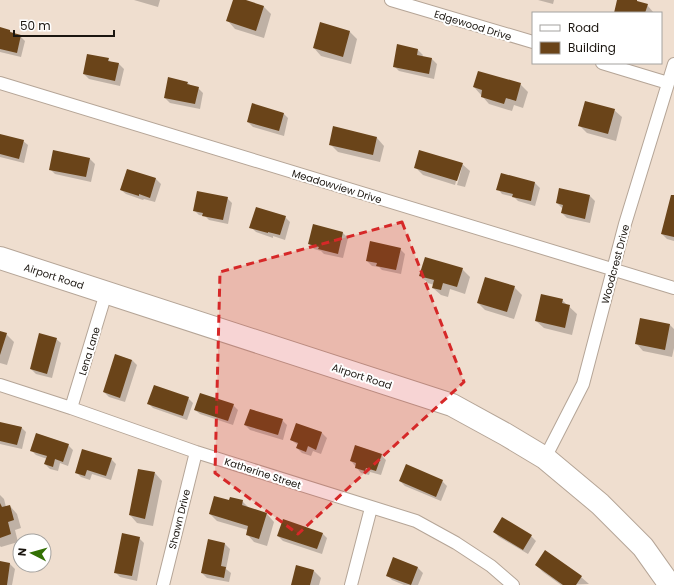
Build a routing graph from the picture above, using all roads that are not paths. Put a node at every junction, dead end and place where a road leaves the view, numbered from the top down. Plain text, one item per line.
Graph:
1 (391, 0) edge
2 (532, 42) edge
3 (605, 64) edge
4 (674, 64) edge
5 (0, 83) edge
6 (668, 83) junction
7 (0, 258) edge
8 (613, 270) junction
9 (674, 288) edge
10 (106, 293) junction
11 (0, 385) edge
12 (71, 408) junction
13 (196, 452) junction
14 (545, 458) junction
15 (371, 508) junction
16 (163, 585) edge
17 (351, 585) edge
18 (513, 585) edge
19 (670, 585) edge

1 - 2 street, Edgewood Drive
3 - 6 street
4 - 6 street, Woodcrest Drive
5 - 8 street, Meadowview Drive
6 - 8 street, Woodcrest Drive
7 - 10 highway, Airport Road
8 - 9 street, Meadowview Drive
8 - 14 street, Woodcrest Drive
10 - 12 street, Lena Lane
10 - 14 highway, Airport Road
11 - 12 street, Katherine Street
12 - 13 street, Katherine Street
13 - 15 street, Katherine Street
13 - 16 street, Shawn Drive
14 - 19 highway, Airport Road
15 - 17 street
15 - 18 street, Katherine Street

